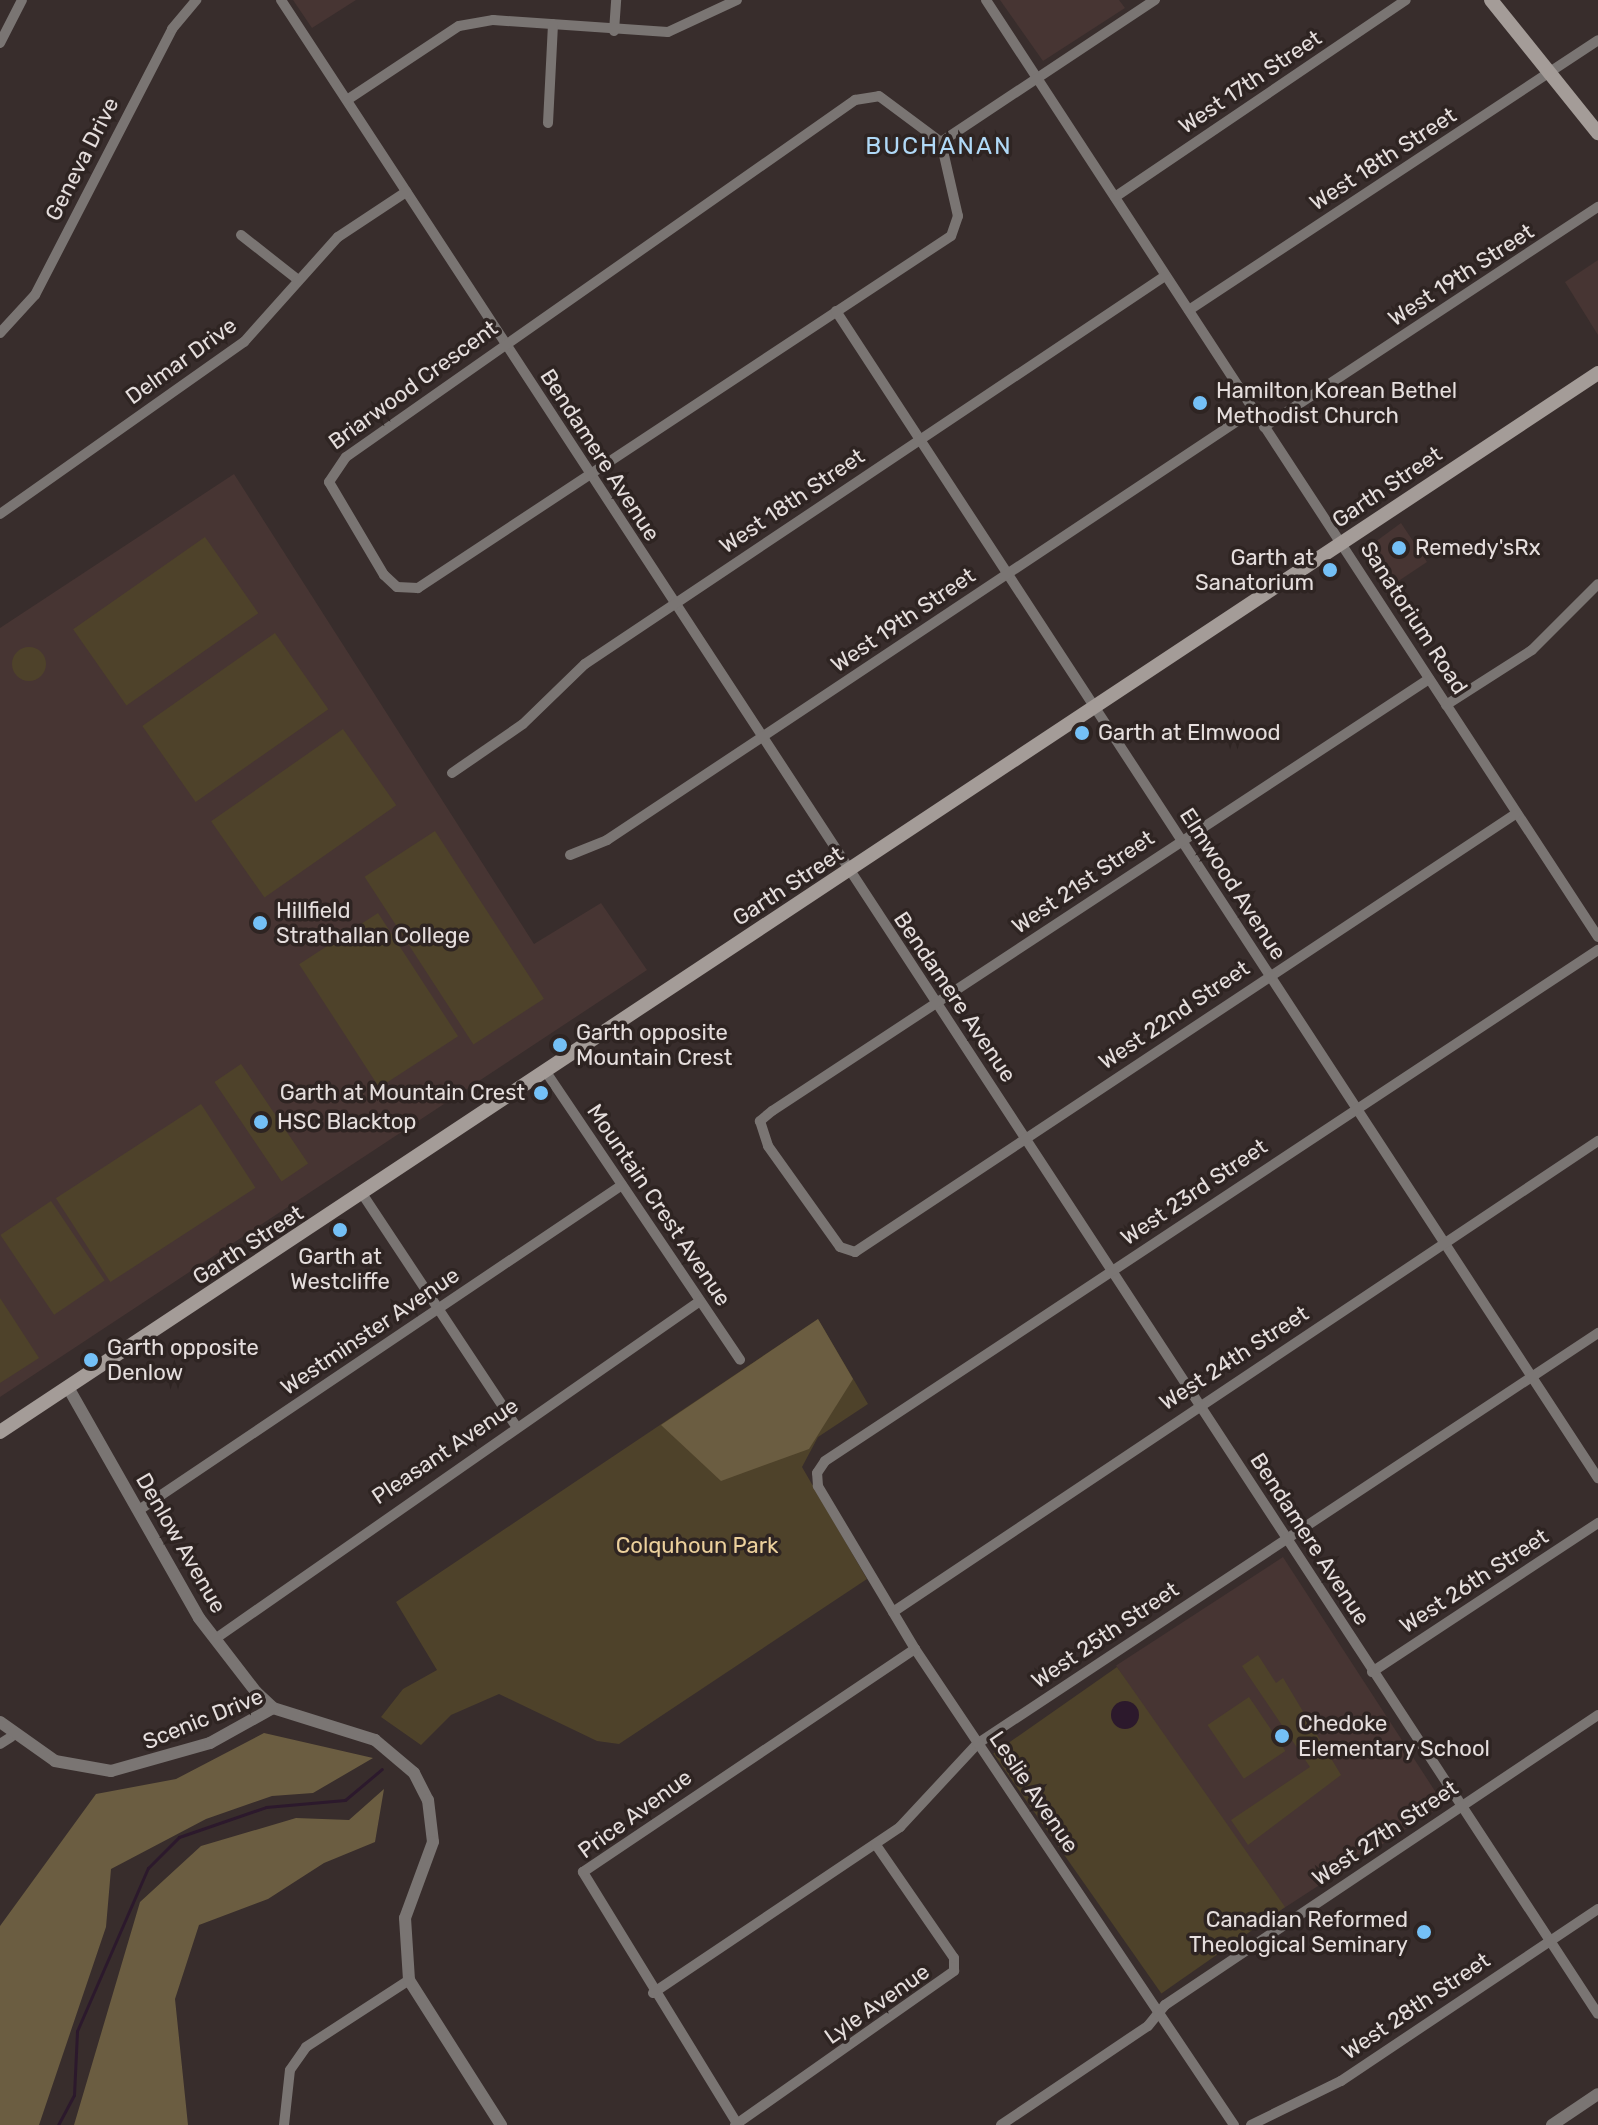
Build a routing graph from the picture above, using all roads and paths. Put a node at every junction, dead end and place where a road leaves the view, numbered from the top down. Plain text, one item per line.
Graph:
1 (22, 0) edge
2 (196, 0) edge
3 (281, 0) edge
4 (616, 0) edge
5 (737, 0) edge
6 (986, 0) edge
7 (1155, 0) edge
8 (1406, 0) edge
9 (1491, 0) edge
10 (553, 24) junction
11 (614, 31) junction
12 (1598, 40) edge
13 (0, 43) edge
14 (1549, 74) junction
15 (1037, 79) junction
16 (347, 100) junction
17 (548, 123) dead end
18 (1598, 133) edge
19 (941, 142) junction
20 (406, 192) junction
21 (1115, 197) junction
22 (1598, 207) edge
23 (241, 235) dead end
24 (1165, 276) junction
25 (297, 279) junction
26 (1189, 310) junction
27 (836, 311) junction
28 (0, 333) edge
29 (505, 344) junction
30 (1598, 373) edge
31 (1254, 410) junction
32 (1264, 427) junction
33 (919, 440) junction
34 (590, 476) junction
35 (0, 514) edge
36 (1341, 544) junction
37 (1008, 573) junction
38 (1598, 584) edge
39 (674, 604) junction
40 (1429, 679) junction
41 (1446, 705) junction
42 (1095, 709) junction
43 (761, 738) junction
44 (452, 773) dead end
45 (1517, 813) junction
46 (1181, 841) junction
47 (570, 855) dead end
48 (848, 872) junction
49 (1598, 937) edge
50 (1598, 950) edge
51 (1269, 976) junction
52 (936, 1005) junction
53 (546, 1072) junction
54 (1357, 1108) junction
55 (1024, 1138) junction
56 (1598, 1141) edge
57 (622, 1185) junction
58 (363, 1195) junction
59 (1446, 1243) junction
60 (855, 1252) joint
61 (1111, 1272) junction
62 (700, 1301) junction
63 (439, 1309) junction
64 (1598, 1333) edge
65 (740, 1360) dead end
66 (1531, 1377) junction
67 (69, 1389) junction
68 (1198, 1405) junction
69 (516, 1426) junction
70 (0, 1432) edge
71 (817, 1473) joint
72 (1598, 1478) edge
73 (139, 1510) junction
74 (1598, 1523) edge
75 (1286, 1541) junction
76 (893, 1612) junction
77 (215, 1639) junction
78 (915, 1649) junction
79 (1372, 1672) junction
80 (273, 1708) junction
81 (1598, 1715) edge
82 (0, 1722) edge
83 (6, 1740) edge
84 (977, 1744) junction
85 (1462, 1806) junction
86 (876, 1845) junction
87 (1598, 1909) edge
88 (1550, 1941) junction
89 (409, 1980) junction
90 (653, 1993) junction
91 (1159, 2012) junction
92 (1598, 2014) edge
93 (1598, 2094) edge
94 (284, 2125) edge
95 (501, 2125) edge
96 (736, 2125) edge
97 (1001, 2125) edge
98 (1234, 2125) edge
99 (1251, 2125) edge
100 (1552, 2125) edge

1 - 13 street
2 - 28 street, Geneva Drive
3 - 16 street, Bendamere Avenue
4 - 11 street
5 - 11 street
6 - 15 street, Sanatorium Road
7 - 15 street
8 - 21 street, West 17th Street
9 - 14 main road
10 - 11 street
10 - 16 street
10 - 17 street
12 - 14 street, West 18th Street
14 - 18 main road
14 - 26 street, West 18th Street
15 - 19 street
15 - 21 street, Sanatorium Road
16 - 20 street, Bendamere Avenue
19 - 27 street, Briarwood Crescent
19 - 29 street, Briarwood Crescent
20 - 25 street, Delmar Drive
20 - 29 street, Bendamere Avenue
21 - 24 street, Sanatorium Road
22 - 32 street, West 19th Street
23 - 25 street
24 - 26 street, Sanatorium Road
24 - 33 street, West 18th Street
25 - 35 street, Delmar Drive
26 - 31 street, Sanatorium Road
27 - 33 street, Elmwood Avenue
27 - 34 street, Briarwood Crescent
29 - 34 street, Bendamere Avenue
29 - 34 street, Briarwood Crescent
30 - 36 main road, Garth Street
31 - 32 street, Sanatorium Road
31 - 37 street, West 19th Street
32 - 36 street, Sanatorium Road
33 - 37 street, Elmwood Avenue
33 - 39 street, West 18th Street
34 - 39 street, Bendamere Avenue
36 - 40 street, Sanatorium Road
36 - 42 main road, Garth Street
37 - 42 street, Elmwood Avenue
37 - 43 street, West 19th Street
38 - 41 street
39 - 43 street, Bendamere Avenue
39 - 44 street, West 18th Street
40 - 41 street, Sanatorium Road
40 - 46 street, West 21st Street
41 - 45 street, Sanatorium Road
42 - 46 street, Elmwood Avenue
42 - 48 main road, Garth Street
43 - 47 street, West 19th Street
43 - 48 street, Bendamere Avenue
45 - 49 street, Sanatorium Road
45 - 51 street, West 22nd Street
46 - 51 street, Elmwood Avenue
46 - 52 street, West 21st Street
48 - 52 street, Bendamere Avenue
48 - 53 main road, Garth Street
50 - 54 street, West 23rd Street
51 - 54 street, Elmwood Avenue
51 - 55 street, West 22nd Street
52 - 55 street, Bendamere Avenue
52 - 60 street, West 21st Street
53 - 57 street, Mountain Crest Avenue
53 - 58 main road, Garth Street
54 - 59 street, Elmwood Avenue
54 - 61 street, West 23rd Street
55 - 60 street, West 22nd Street
55 - 61 street, Bendamere Avenue
56 - 59 street, West 24th Street
57 - 62 street, Mountain Crest Avenue
57 - 63 street, Westminster Avenue
58 - 63 street
58 - 67 main road, Garth Street
59 - 66 street, Elmwood Avenue
59 - 68 street, West 24th Street
61 - 68 street, Bendamere Avenue
61 - 71 street, West 23rd Street
62 - 65 street, Mountain Crest Avenue
62 - 69 street, Pleasant Avenue
63 - 69 street
63 - 73 street, Westminster Avenue
64 - 66 street, West 25th Street
66 - 72 street, Elmwood Avenue
66 - 75 street, West 25th Street
67 - 70 main road, Garth Street
67 - 73 street, Denlow Avenue
68 - 75 street, Bendamere Avenue
68 - 76 street, West 24th Street
69 - 77 street, Pleasant Avenue
71 - 76 street, Leslie Avenue
73 - 77 street, Denlow Avenue
74 - 79 street, West 26th Street
75 - 79 street, Bendamere Avenue
75 - 84 street, West 25th Street
76 - 78 street, Leslie Avenue
77 - 80 street, Denlow Avenue
78 - 84 street, Leslie Avenue
78 - 90 street, Price Avenue
79 - 85 street, Bendamere Avenue
80 - 83 street, Scenic Drive
80 - 89 street, Scenic Drive
81 - 85 street, West 27th Street
82 - 83 street, Scenic Drive
84 - 86 street, West 25th Street
84 - 91 street, Leslie Avenue
85 - 88 street, Bendamere Avenue
85 - 91 street, West 27th Street
86 - 90 street, West 25th Street
86 - 96 street, Lyle Avenue
87 - 88 street, West 28th Street
88 - 92 street, Bendamere Avenue
88 - 99 street, West 28th Street
89 - 94 street
89 - 95 street, Scenic Drive
90 - 96 street, Price Avenue
91 - 97 street, West 27th Street
91 - 98 street, Leslie Avenue
93 - 100 street

